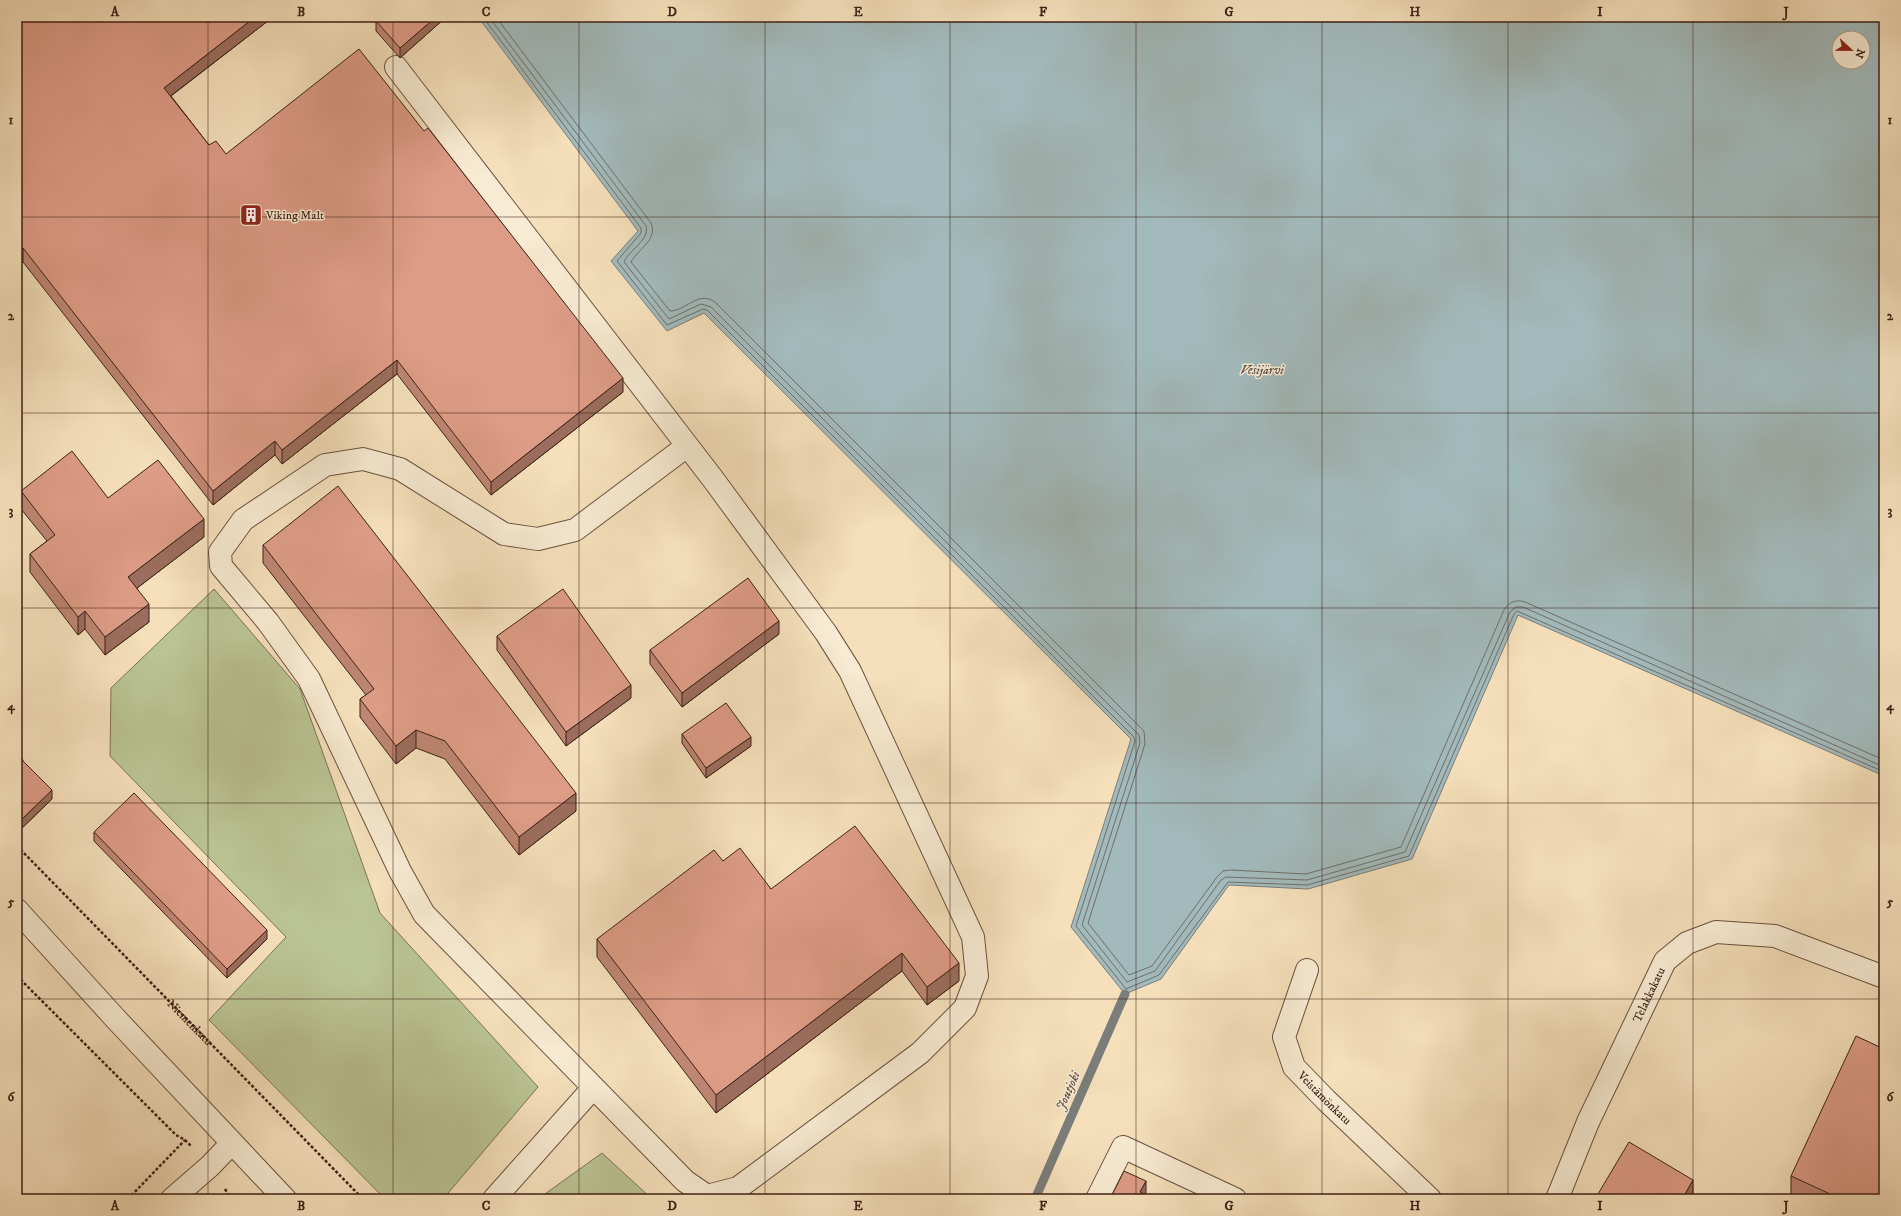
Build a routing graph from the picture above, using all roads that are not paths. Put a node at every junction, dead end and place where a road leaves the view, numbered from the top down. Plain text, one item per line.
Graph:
1 (396, 67) dead end
2 (688, 446) junction
3 (17, 910) edge
4 (1307, 970) dead end
5 (1884, 977) edge
6 (593, 1088) junction
7 (232, 1142) junction
8 (172, 1199) edge
9 (285, 1199) edge
10 (494, 1199) edge
11 (1097, 1199) edge
12 (1235, 1199) edge
13 (1430, 1199) edge
14 (1557, 1199) edge

1 - 2 street
2 - 6 street
2 - 6 street
3 - 7 street
4 - 13 street, Veistämönkatu
5 - 14 street, Telakkakatu
6 - 10 street
7 - 8 street
7 - 9 street
11 - 12 street

